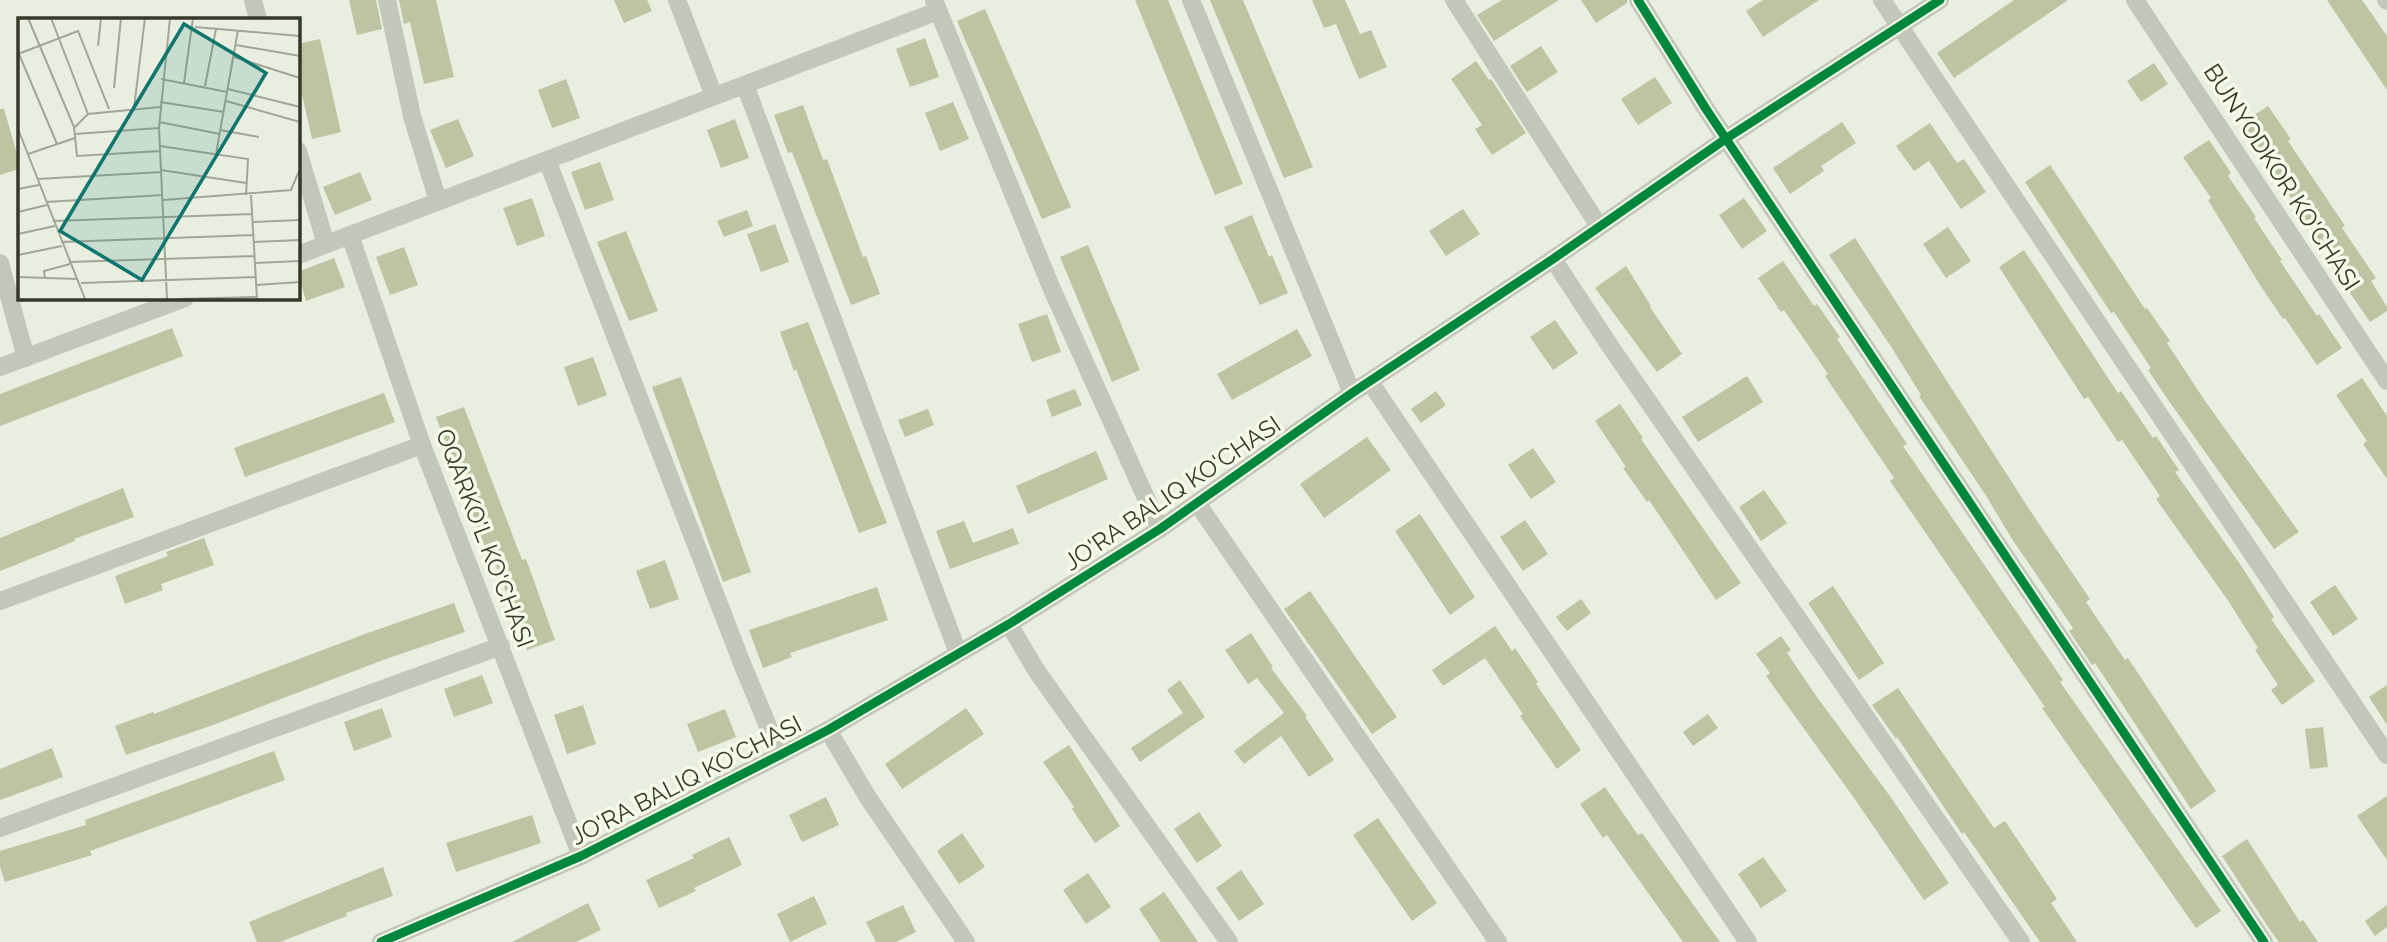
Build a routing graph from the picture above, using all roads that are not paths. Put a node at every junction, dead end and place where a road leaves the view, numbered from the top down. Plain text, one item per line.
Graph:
1 (253, 0) edge
2 (387, 0) edge
3 (677, 0) edge
4 (1191, 0) edge
5 (1454, 0) edge
6 (1638, 0) edge
7 (1882, 0) edge
8 (1940, 0) edge
9 (2135, 0) edge
10 (936, 5) edge
11 (258, 18) edge
12 (1900, 26) junction
13 (745, 85) junction
14 (714, 96) junction
15 (1727, 138) junction
16 (299, 154) edge
17 (547, 160) junction
18 (438, 201) junction
19 (1599, 226) junction
20 (350, 235) junction
21 (326, 244) junction
22 (299, 255) edge
23 (1553, 259) junction
24 (0, 263) edge
25 (182, 299) edge
26 (26, 358) junction
27 (0, 367) edge
28 (2387, 381) edge
29 (1370, 382) junction
30 (1352, 393) junction
31 (422, 445) junction
32 (1197, 503) junction
33 (1160, 529) junction
34 (0, 601) edge
35 (1009, 624) junction
36 (501, 646) junction
37 (958, 653) junction
38 (828, 730) junction
39 (780, 755) junction
40 (2387, 755) edge
41 (0, 828) edge
42 (581, 856) junction
43 (381, 942) edge
44 (966, 942) edge
45 (1229, 942) edge
46 (1498, 942) edge
47 (1748, 942) edge
48 (2021, 942) edge
49 (2264, 942) edge

1 - 11 street
2 - 18 street
3 - 14 street
4 - 30 street
5 - 19 street
6 - 15 street
7 - 12 street
8 - 12 street, JO'RA BALIQ KO'CHASI
9 - 28 street, BUNYODKOR KO'CHASI
10 - 13 street
10 - 33 street
12 - 15 street, JO'RA BALIQ KO'CHASI
12 - 40 street
13 - 14 street
13 - 37 street
14 - 17 street
15 - 19 street, JO'RA BALIQ KO'CHASI
15 - 49 street
16 - 21 street
17 - 18 street
17 - 39 street
18 - 20 street
19 - 23 street, JO'RA BALIQ KO'CHASI
20 - 21 street
20 - 31 street, OQARKO'L KO'CHASI
21 - 22 street
23 - 29 street, JO'RA BALIQ KO'CHASI
23 - 48 street
24 - 26 street
25 - 26 street
26 - 27 street
29 - 30 street, JO'RA BALIQ KO'CHASI
29 - 47 street
30 - 32 street, JO'RA BALIQ KO'CHASI
31 - 34 street
31 - 36 street, OQARKO'L KO'CHASI
32 - 33 street, JO'RA BALIQ KO'CHASI
32 - 46 street
33 - 35 street, JO'RA BALIQ KO'CHASI
35 - 37 street, JO'RA BALIQ KO'CHASI
35 - 45 street
36 - 41 street
36 - 42 street, OQARKO'L KO'CHASI
37 - 38 street, JO'RA BALIQ KO'CHASI
38 - 39 street, JO'RA BALIQ KO'CHASI
38 - 44 street
39 - 42 street, JO'RA BALIQ KO'CHASI
42 - 43 street, JO'RA BALIQ KO'CHASI

